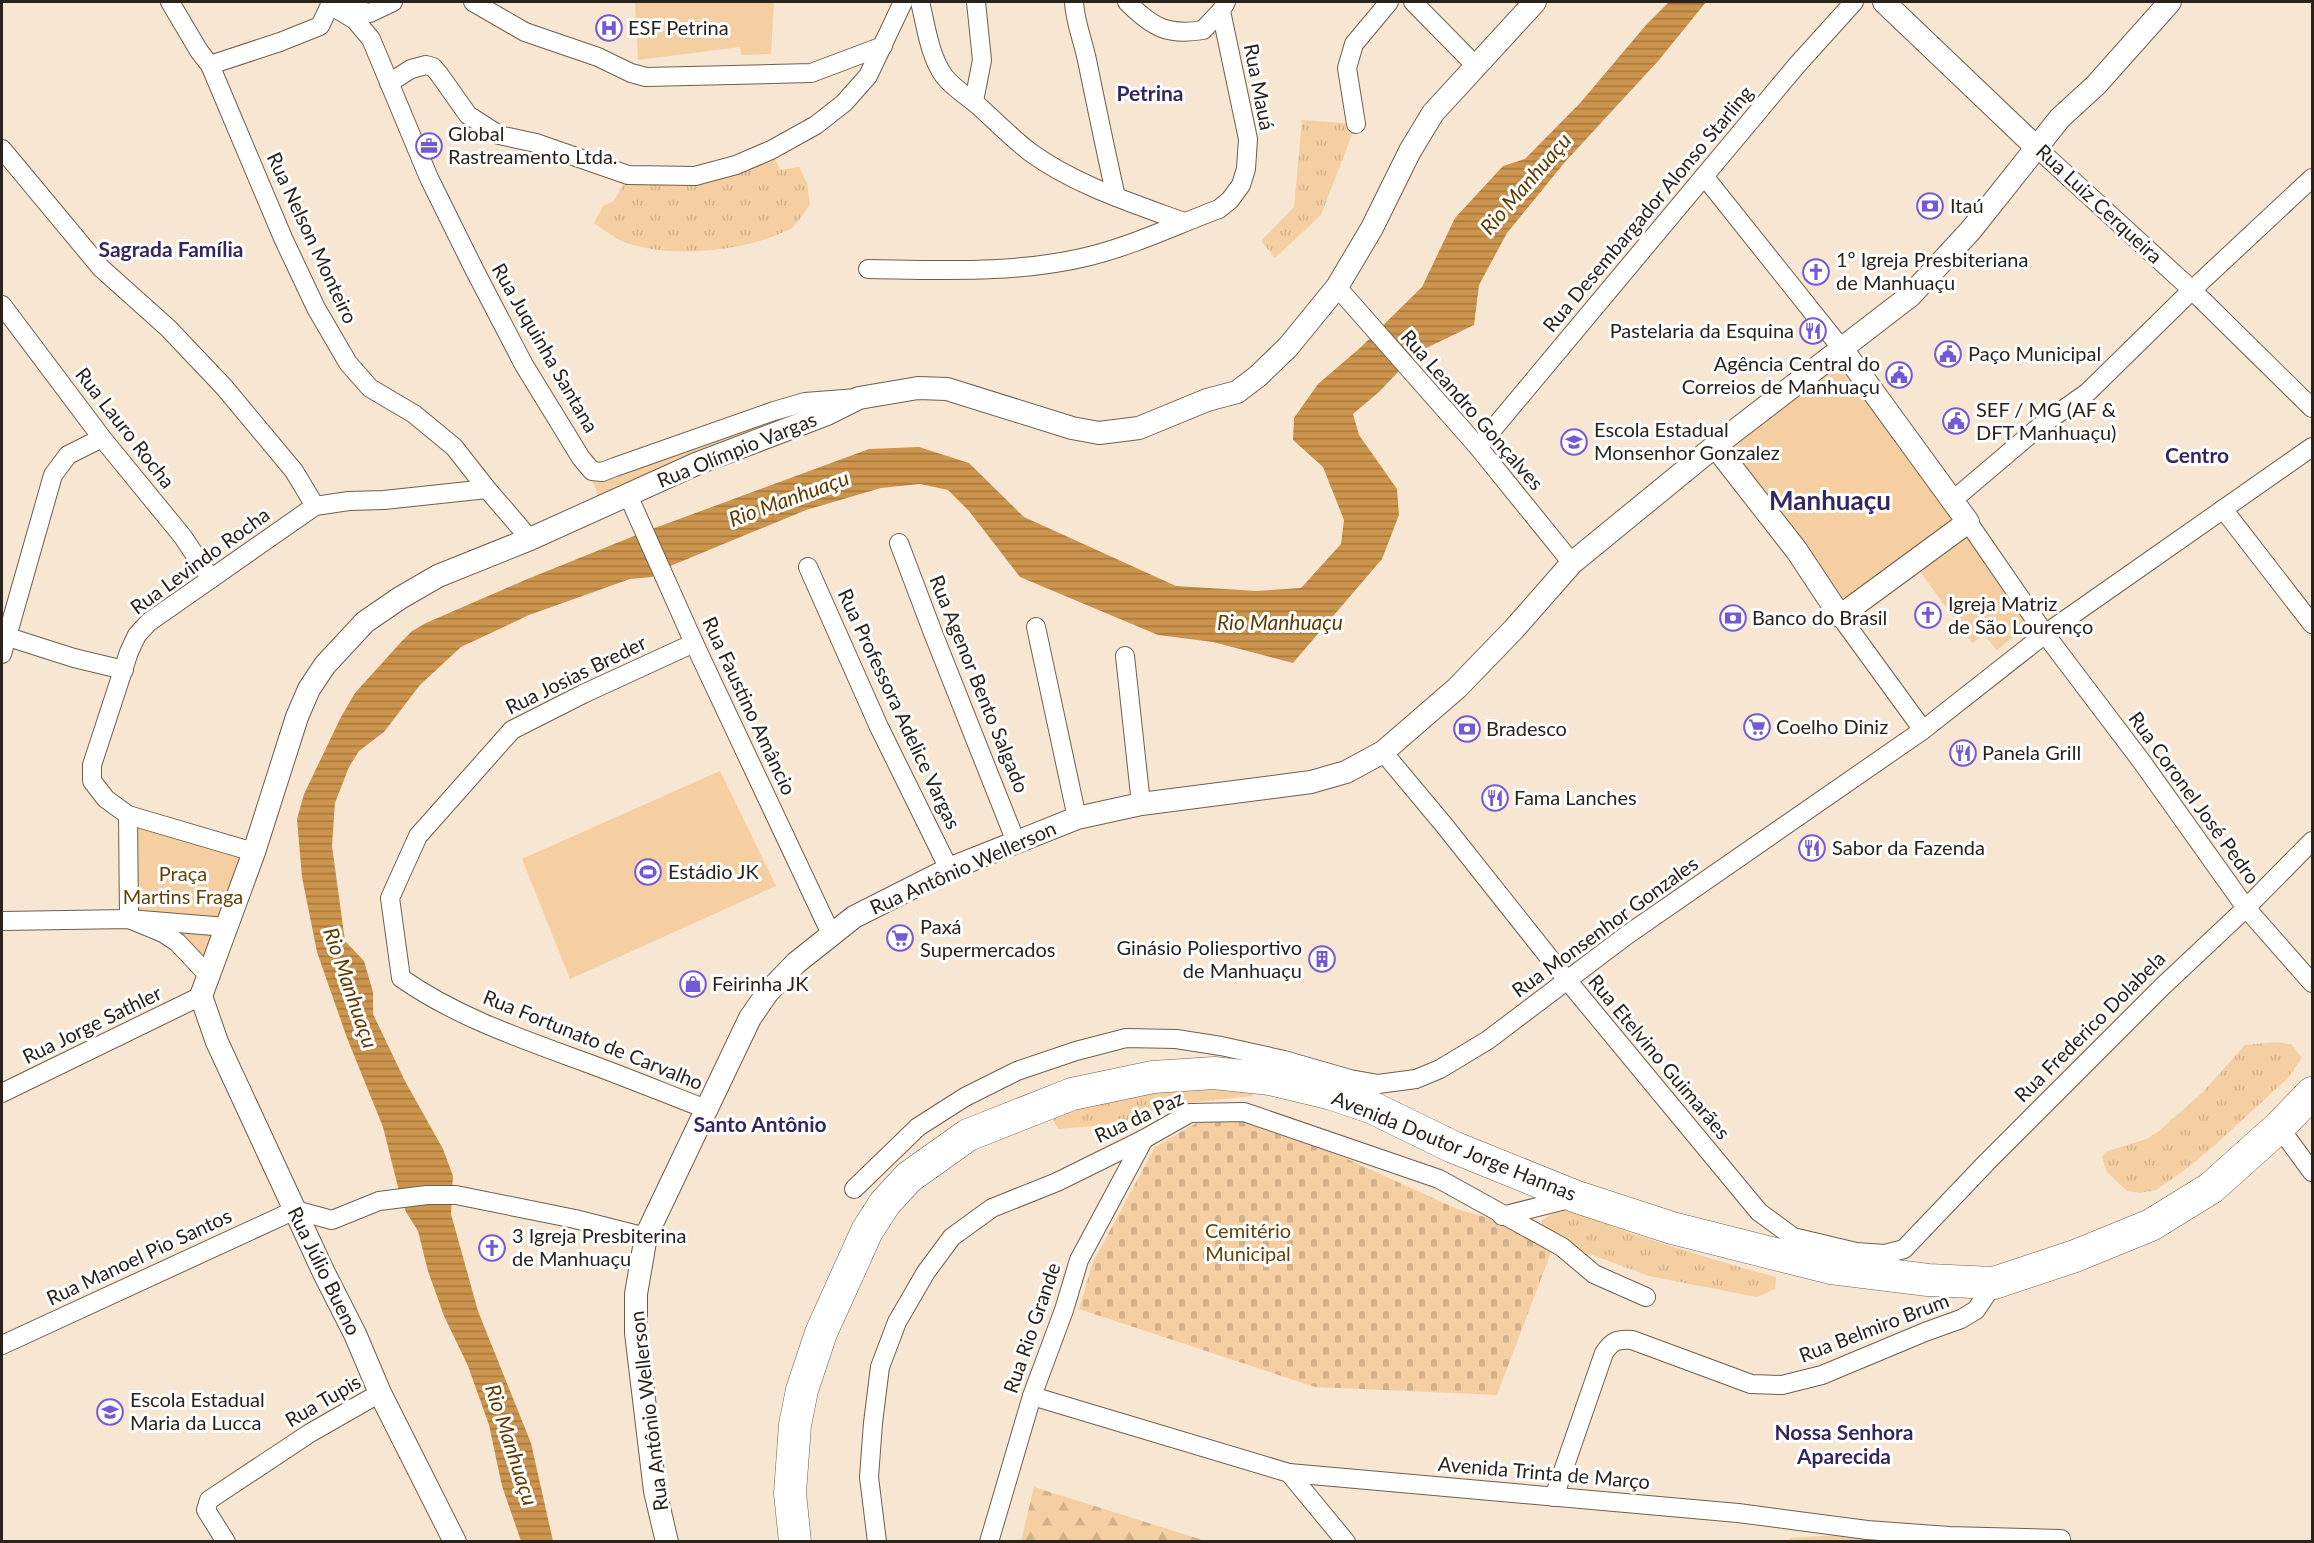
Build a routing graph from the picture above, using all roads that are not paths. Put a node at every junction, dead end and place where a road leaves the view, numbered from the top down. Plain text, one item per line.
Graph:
1 (170, 2) edge
2 (393, 2) edge
3 (473, 2) edge
4 (903, 2) edge
5 (920, 2) edge
6 (976, 2) edge
7 (1074, 2) edge
8 (1127, 2) edge
9 (1389, 2) edge
10 (1413, 2) edge
11 (1535, 2) edge
12 (1854, 2) edge
13 (1884, 2) edge
14 (2170, 2) edge
15 (329, 3) edge
16 (1224, 6) edge
17 (883, 46) junction
18 (210, 65) junction
19 (1477, 67) junction
20 (389, 83) junction
21 (974, 101) junction
22 (1356, 124) dead end
23 (2036, 147) junction
24 (2, 149) edge
25 (1704, 176) junction
26 (2313, 178) edge
27 (1116, 197) junction
28 (1184, 222) junction
29 (868, 269) dead end
30 (1337, 287) junction
31 (2192, 290) junction
32 (2, 305) edge
33 (1842, 349) junction
34 (859, 398) junction
35 (2313, 408) edge
36 (102, 438) junction
37 (1715, 446) junction
38 (1478, 447) junction
39 (2313, 447) edge
40 (487, 489) junction
41 (628, 495) junction
42 (1953, 500) junction
43 (315, 506) junction
44 (2223, 509) junction
45 (1968, 522) junction
46 (530, 539) junction
47 (899, 543) dead end
48 (1572, 563) junction
49 (808, 567) dead end
50 (211, 579) junction
51 (1840, 616) junction
52 (2311, 618) edge
53 (1036, 627) dead end
54 (2045, 634) junction
55 (694, 643) junction
56 (3, 645) edge
57 (1125, 656) dead end
58 (124, 670) junction
59 (1923, 730) junction
60 (1383, 752) junction
61 (1141, 804) junction
62 (128, 815) junction
63 (1077, 818) junction
64 (2313, 841) edge
65 (1016, 842) junction
66 (254, 852) junction
67 (950, 869) junction
68 (2247, 908) junction
69 (129, 919) junction
70 (2, 921) edge
71 (226, 927) junction
72 (831, 934) junction
73 (401, 978) joint
74 (1567, 980) junction
75 (2313, 983) edge
76 (205, 986) junction
77 (1277, 1070) junction
78 (2313, 1093) edge
79 (2, 1094) edge
80 (705, 1108) junction
81 (2279, 1127) junction
82 (1144, 1139) junction
83 (1453, 1147) junction
84 (2313, 1172) edge
85 (1439, 1179) junction
86 (854, 1188) dead end
87 (1577, 1197) junction
88 (295, 1210) junction
89 (1502, 1216) junction
90 (646, 1237) junction
91 (1904, 1249) joint
92 (1994, 1283) junction
93 (1646, 1297) dead end
94 (2, 1345) edge
95 (380, 1393) junction
96 (1032, 1396) junction
97 (1289, 1473) junction
98 (1554, 1497) junction
99 (2061, 1539) dead end
100 (226, 1542) edge
101 (455, 1542) edge
102 (667, 1542) edge
103 (795, 1542) edge
104 (877, 1542) edge
105 (989, 1542) edge
106 (1346, 1542) edge

1 - 18 street, Rua Nelson Monteiro
2 - 15 street
3 - 17 street
4 - 17 street
5 - 21 street
6 - 21 street
7 - 27 street
8 - 16 street
9 - 22 street
10 - 19 street
11 - 19 street, Rua Olímpio Vargas
12 - 25 street, Rua Desembargador Alonso Starling
13 - 23 street, Rua Luiz Cerqueira
14 - 23 street, Rua Antônio Wellerson
15 - 18 street
15 - 20 street, Rua Juquinha Santana
16 - 28 street, Rua Mauá
17 - 20 street
18 - 40 street, Rua Nelson Monteiro
19 - 30 street, Rua Olímpio Vargas
20 - 34 street, Rua Juquinha Santana
21 - 27 street
23 - 31 street, Rua Luiz Cerqueira
23 - 33 street, Rua Antônio Wellerson
24 - 43 street
25 - 33 street
25 - 38 street, Rua Desembargador Alonso Starling
26 - 31 street
27 - 28 street
28 - 29 street, Rua Mauá
30 - 34 street, Rua Olímpio Vargas
30 - 38 street, Rua Leandro Gonçalves
31 - 35 street, Rua Luiz Cerqueira
31 - 42 street
32 - 36 street, Rua Lauro Rocha
33 - 37 street, Rua Antônio Wellerson
33 - 42 street
34 - 41 street, Rua Olímpio Vargas
36 - 50 street, Rua Lauro Rocha
36 - 56 street
37 - 48 street, Rua Antônio Wellerson
37 - 51 street
38 - 48 street, Rua Leandro Gonçalves
39 - 44 street, Rua Monsenhor Gonzales
40 - 43 street, Rua Levindo Rocha
40 - 46 street, Rua Nelson Monteiro
41 - 46 street, Rua Olímpio Vargas
41 - 55 street, Rua Faustino Amâncio
42 - 45 street
43 - 50 street, Rua Levindo Rocha
44 - 52 street
44 - 54 street, Rua Monsenhor Gonzales
45 - 51 street
45 - 54 street, Rua Coronel José Pedro
46 - 66 street, Rua Olímpio Vargas
47 - 65 street, Rua Agenor Bento Salgado
48 - 60 street, Rua Antônio Wellerson
49 - 67 street, Rua Professora Adelice Vargas
50 - 58 street, Rua Levindo Rocha
51 - 59 street
53 - 63 street
54 - 59 street, Rua Monsenhor Gonzales
54 - 68 street, Rua Coronel José Pedro
55 - 72 street, Rua Faustino Amâncio
55 - 73 street, Rua Josias Breder
56 - 58 street
57 - 61 street
58 - 62 street, Rua Levindo Rocha
59 - 74 street, Rua Monsenhor Gonzales
60 - 61 street, Rua Antônio Wellerson
60 - 74 street, Rua Etelvino Guimarães
61 - 63 street, Rua Antônio Wellerson
62 - 66 street
62 - 69 street
63 - 65 street, Rua Antônio Wellerson
64 - 68 street, Rua Frederico Dolabela
65 - 67 street, Rua Antônio Wellerson
66 - 71 street, Rua Olímpio Vargas
67 - 72 street, Rua Antônio Wellerson
68 - 75 street, Rua Coronel José Pedro
68 - 91 street, Rua Frederico Dolabela
69 - 70 street
69 - 71 street
69 - 76 street
71 - 76 street, Rua Olímpio Vargas
72 - 80 street, Rua Antônio Wellerson
73 - 80 street, Rua Fortunato de Carvalho
74 - 77 street, Rua Monsenhor Gonzales
74 - 91 street, Rua Etelvino Guimarães
76 - 79 street, Rua Jorge Sathler
76 - 88 street, Rua Júlio Bueno
77 - 83 highway, Avenida Doutor Jorge Hannas
77 - 86 street, Rua Monsenhor Gonzales
77 - 103 highway, Avenida Doutor Jorge Hannas
78 - 81 highway, Avenida Doutor Jorge Hannas
80 - 90 street, Rua Antônio Wellerson
81 - 84 street
81 - 92 highway, Avenida Doutor Jorge Hannas
82 - 85 street, Rua da Paz
82 - 96 street, Rua Rio Grande
82 - 104 street, Rua da Paz
83 - 85 street
83 - 87 highway, Avenida Doutor Jorge Hannas
85 - 89 street, Rua da Paz
87 - 89 street
87 - 92 highway, Avenida Doutor Jorge Hannas
88 - 90 street
88 - 94 street, Rua Manoel Pio Santos
88 - 95 street, Rua Júlio Bueno
89 - 93 street, Rua da Paz
90 - 102 street, Rua Antônio Wellerson
92 - 98 street, Rua Belmiro Brum
95 - 100 street, Rua Tupis
95 - 101 street, Rua Júlio Bueno
96 - 97 street, Avenida Trinta de Março
96 - 105 street, Rua Rio Grande
97 - 98 street, Avenida Trinta de Março
97 - 106 street
98 - 99 street, Avenida Trinta de Março

